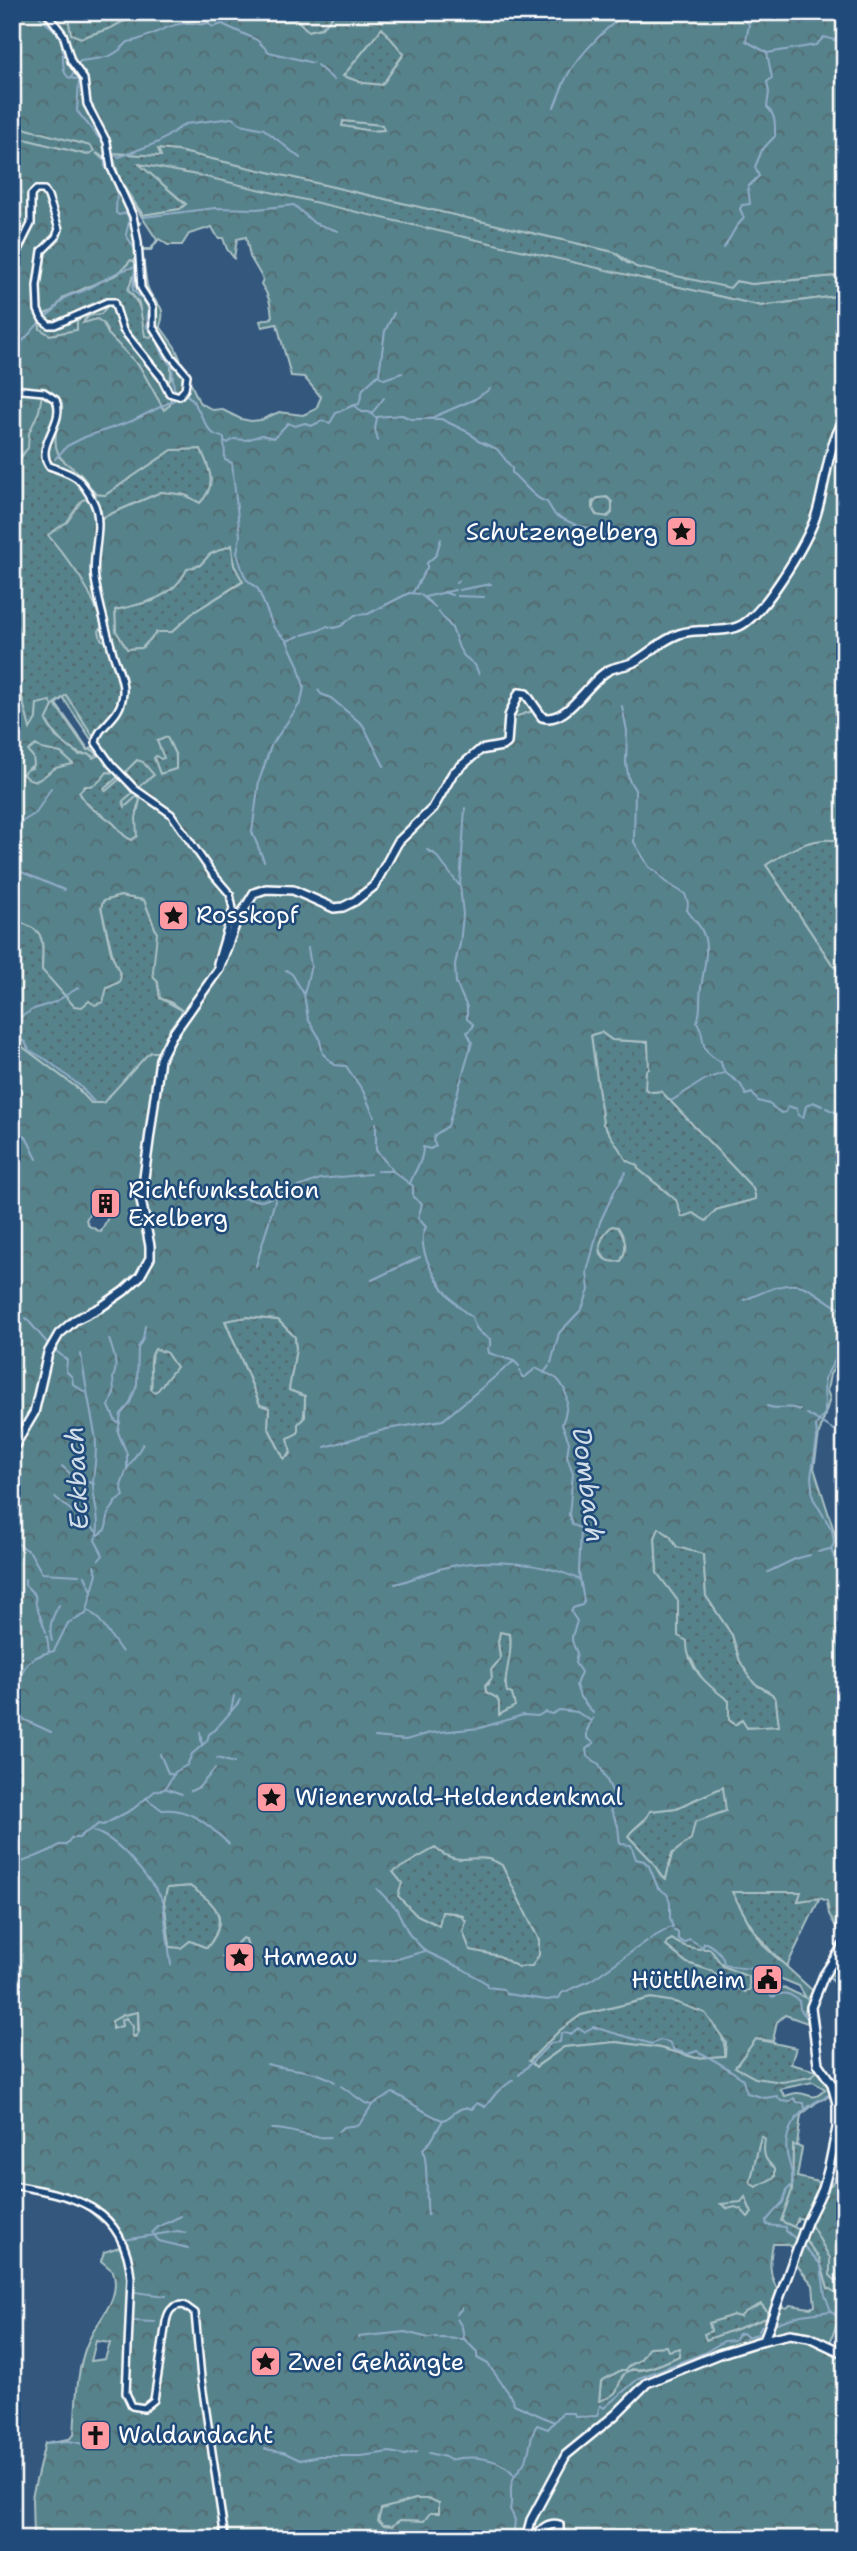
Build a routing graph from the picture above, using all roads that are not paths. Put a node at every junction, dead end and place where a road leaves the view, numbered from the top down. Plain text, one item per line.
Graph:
1 (46, 12) edge
2 (12, 262) edge
3 (12, 389) edge
4 (845, 419) edge
5 (219, 969) junction
6 (12, 1450) edge
7 (845, 1944) edge
8 (12, 2185) edge
9 (764, 2340) junction
10 (845, 2354) edge
11 (225, 2539) edge
12 (526, 2539) edge
13 (535, 2539) edge
14 (545, 2539) edge

1 - 2 street
3 - 5 street
4 - 5 main road
5 - 6 main road
7 - 9 main road
8 - 11 street
9 - 10 main road
9 - 12 main road
13 - 14 main road

